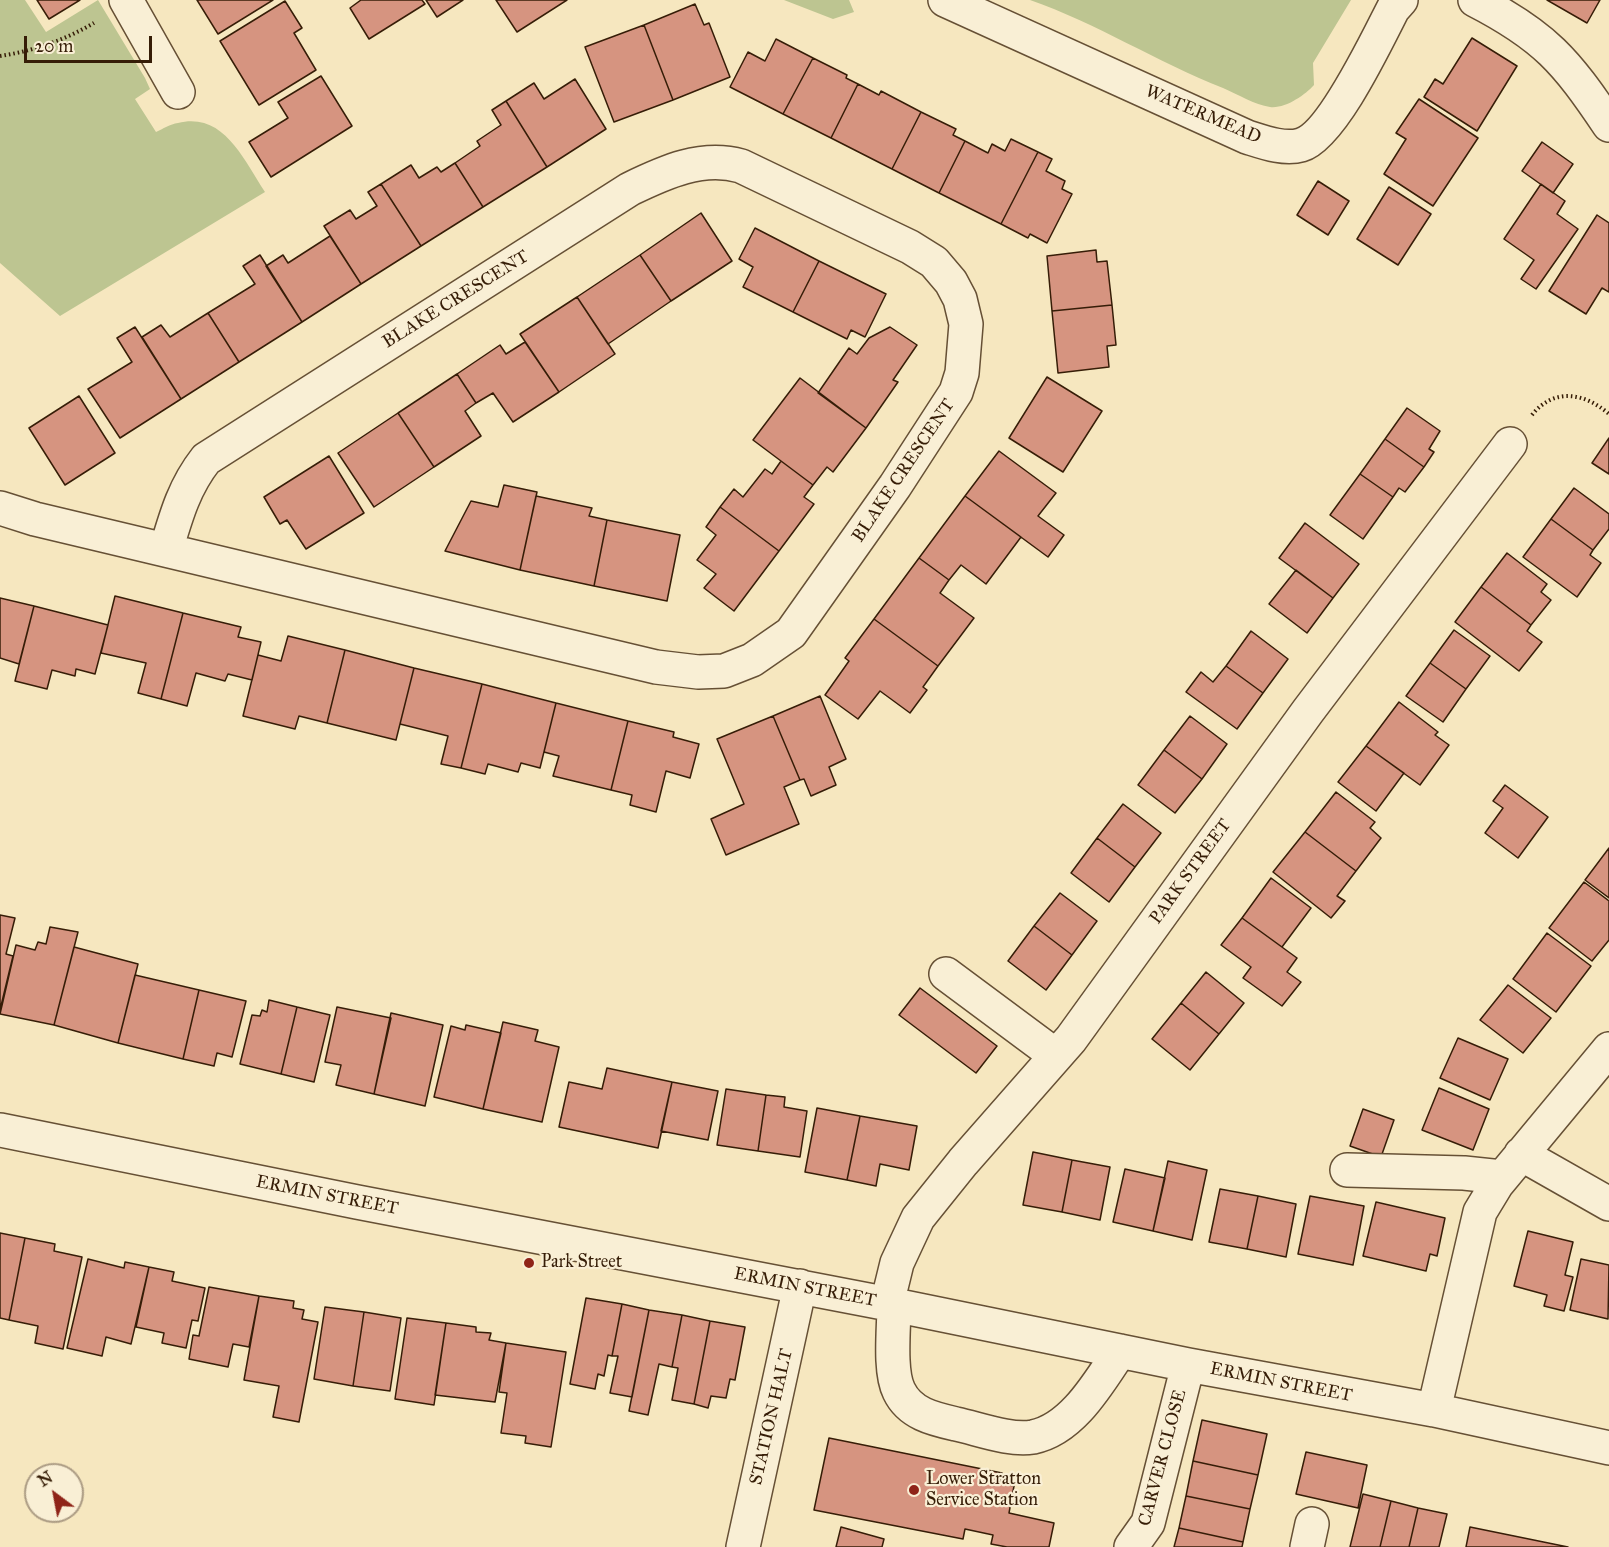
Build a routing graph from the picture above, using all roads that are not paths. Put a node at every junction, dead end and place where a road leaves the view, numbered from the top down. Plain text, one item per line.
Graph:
1 (945, 0) edge
2 (1401, 0) edge
3 (1475, 0) edge
4 (126, 2) edge
5 (178, 92) dead end
6 (1609, 125) edge
7 (1510, 444) road end
8 (0, 508) edge
9 (166, 550) junction
10 (946, 974) dead end
11 (1609, 1049) edge
12 (1055, 1055) junction
13 (0, 1130) edge
14 (1512, 1165) junction
15 (1347, 1170) dead end
16 (1609, 1204) edge
17 (800, 1287) junction
18 (890, 1304) junction
19 (1120, 1351) junction
20 (1188, 1365) junction
21 (1434, 1410) junction
22 (1609, 1448) edge
23 (743, 1547) edge
24 (1131, 1547) edge

1 - 2 street, WATERMEAD
3 - 6 street
4 - 5 street
7 - 12 street, PARK STREET
8 - 9 street, BLAKE CRESCENT
9 - 9 street, BLAKE CRESCENT
10 - 12 street
11 - 14 street
12 - 18 street, PARK STREET
13 - 17 street, ERMIN STREET
14 - 15 street
14 - 16 street
14 - 21 street
17 - 18 street, ERMIN STREET
17 - 23 street, STATION HALT
18 - 19 street, ERMIN STREET
18 - 19 street, PARK STREET
19 - 20 street, ERMIN STREET
20 - 21 street, ERMIN STREET
20 - 24 street, CARVER CLOSE
21 - 22 street, ERMIN STREET

